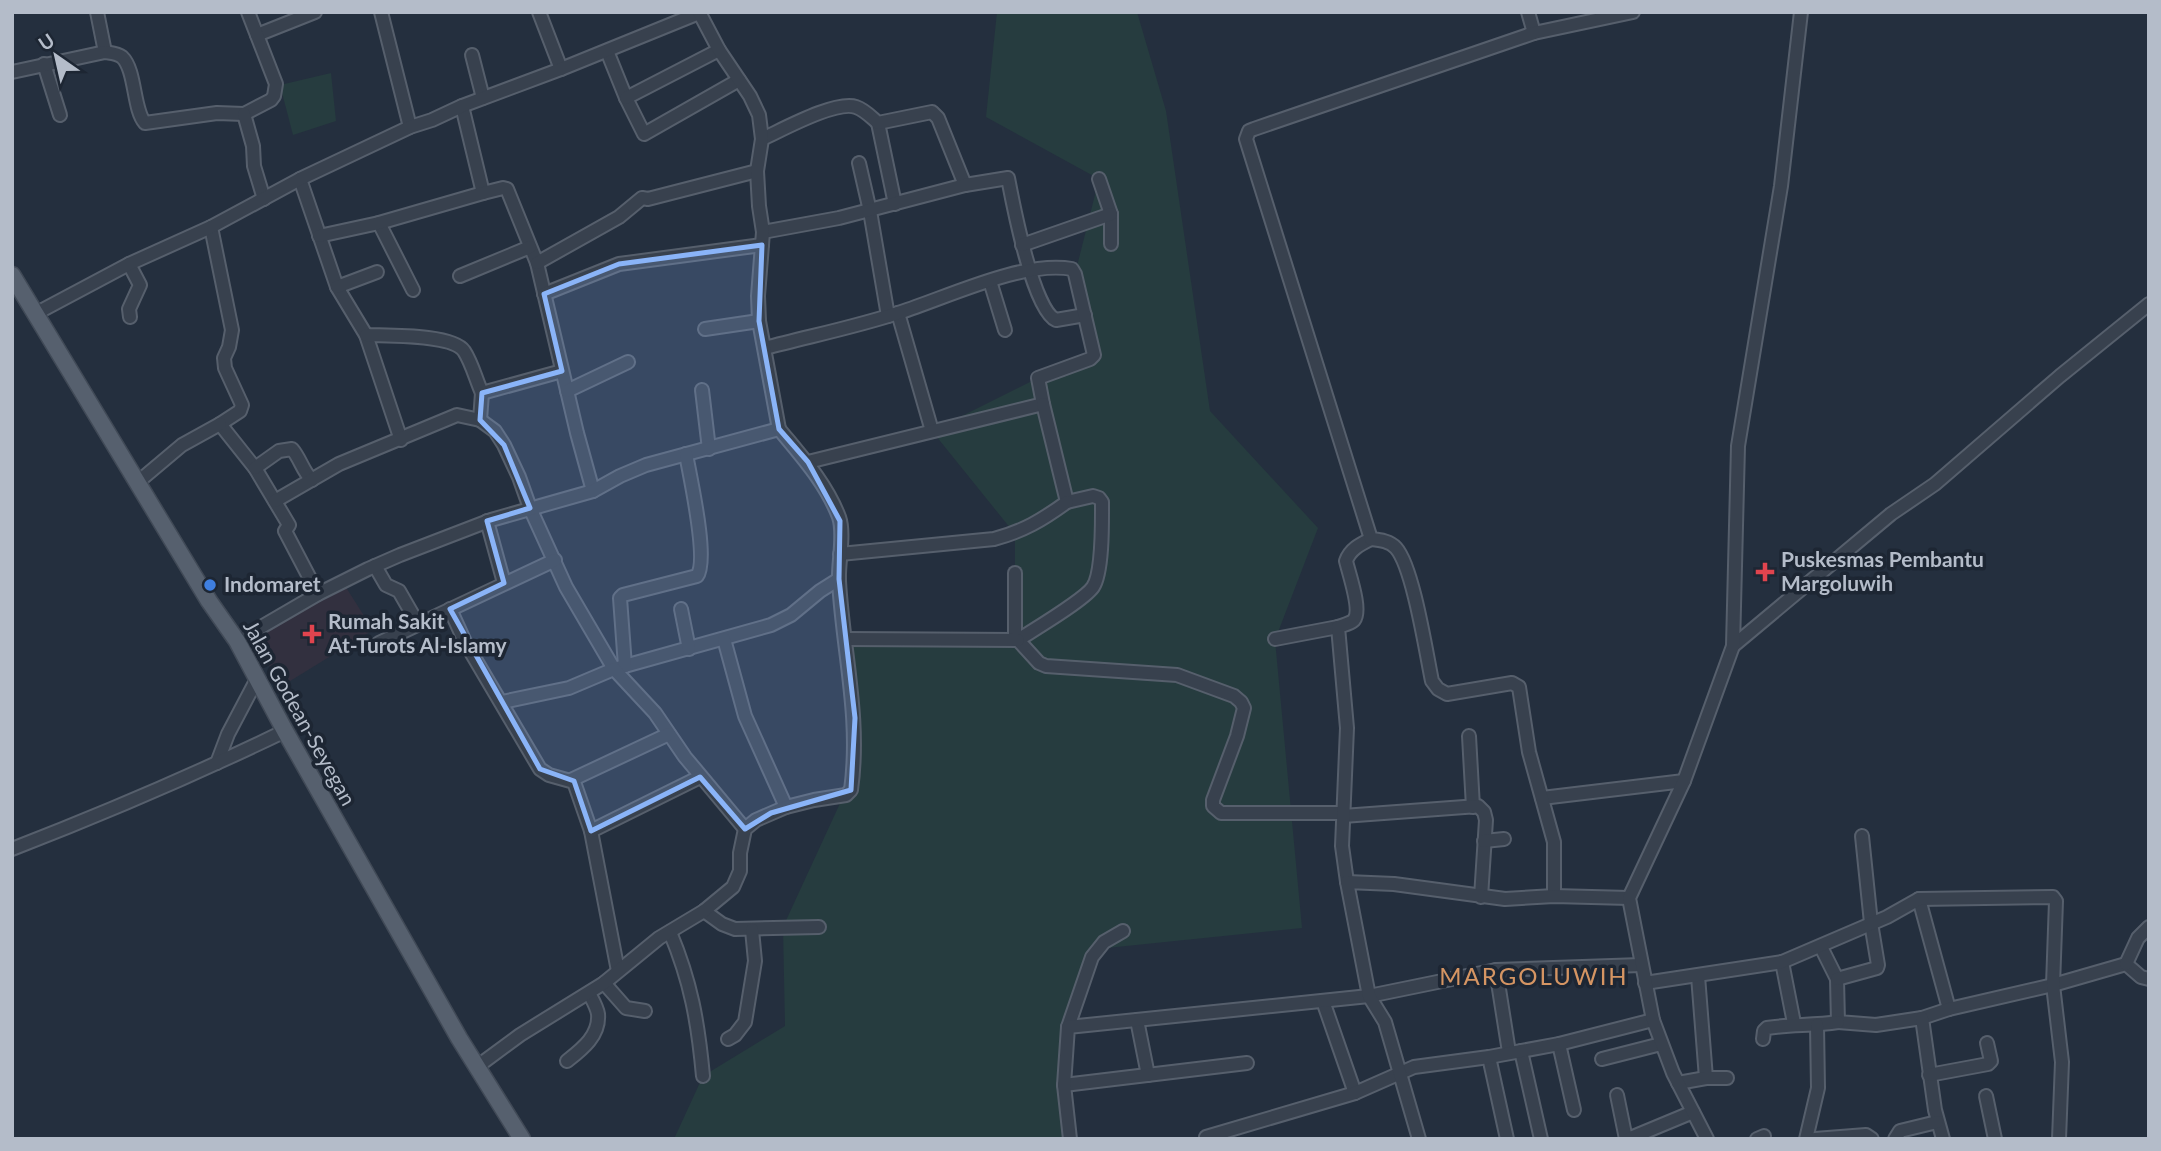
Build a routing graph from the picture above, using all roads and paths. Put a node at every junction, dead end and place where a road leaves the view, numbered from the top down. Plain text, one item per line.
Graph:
1 (97, 12) edge
2 (248, 12) edge
3 (315, 12) edge
4 (381, 12) edge
5 (539, 12) edge
6 (1528, 12) edge
7 (1633, 12) edge
8 (1801, 12) edge
9 (699, 13) edge
10 (1534, 33) junction
11 (257, 35) junction
12 (719, 50) junction
13 (607, 51) junction
14 (105, 52) junction
15 (472, 55) dead end
16 (44, 64) junction
17 (561, 69) junction
18 (12, 72) edge
19 (739, 80) junction
20 (483, 98) junction
21 (626, 98) junction
22 (462, 106) junction
23 (244, 114) junction
24 (60, 115) dead end
25 (878, 123) junction
26 (410, 127) junction
27 (762, 139) junction
28 (859, 163) dead end
29 (757, 171) junction
30 (1099, 179) dead end
31 (300, 180) junction
32 (965, 185) junction
33 (483, 193) junction
34 (264, 199) junction
35 (895, 204) junction
36 (870, 211) junction
37 (1111, 214) junction
38 (379, 223) junction
39 (211, 227) junction
40 (763, 232) junction
41 (318, 236) junction
42 (1111, 244) dead end
43 (762, 246) junction
44 (1022, 246) junction
45 (530, 247) junction
46 (537, 262) junction
47 (129, 264) junction
48 (1029, 271) junction
49 (377, 272) dead end
50 (12, 275) edge
51 (460, 276) dead end
52 (990, 281) junction
53 (337, 287) junction
54 (413, 290) dead end
55 (544, 294) junction
56 (2149, 304) edge
57 (35, 314) junction
58 (893, 314) junction
59 (1085, 315) junction
60 (130, 317) dead end
61 (759, 321) junction
62 (705, 329) dead end
63 (1005, 330) dead end
64 (366, 335) junction
65 (765, 348) junction
66 (628, 362) dead end
67 (562, 371) junction
68 (702, 390) dead end
69 (566, 391) junction
70 (482, 393) junction
71 (1043, 404) junction
72 (480, 420) junction
73 (220, 424) junction
74 (779, 429) junction
75 (932, 431) junction
76 (401, 440) junction
77 (709, 449) junction
78 (686, 454) junction
79 (808, 461) junction
80 (255, 468) junction
81 (312, 480) junction
82 (138, 482) junction
83 (593, 491) junction
84 (275, 501) junction
85 (1067, 502) junction
86 (530, 508) junction
87 (487, 521) junction
88 (1371, 538) junction
89 (840, 554) junction
90 (555, 560) junction
91 (375, 566) junction
92 (1015, 573) dead end
93 (839, 579) junction
94 (504, 583) junction
95 (318, 594) junction
96 (450, 609) junction
97 (681, 610) dead end
98 (418, 624) junction
99 (1338, 627) junction
100 (724, 639) junction
101 (845, 639) junction
102 (1275, 639) dead end
103 (1017, 640) junction
104 (237, 641) junction
105 (379, 643) dead end
106 (1733, 646) junction
107 (689, 649) junction
108 (619, 668) junction
109 (257, 679) junction
110 (502, 702) junction
111 (285, 731) junction
112 (669, 734) junction
113 (1469, 736) dead end
114 (217, 763) junction
115 (700, 777) junction
116 (571, 780) junction
117 (1684, 781) junction
118 (1542, 798) junction
119 (786, 807) junction
120 (1473, 807) junction
121 (1343, 815) junction
122 (745, 829) junction
123 (591, 831) junction
124 (1862, 836) dead end
125 (1504, 839) dead end
126 (1484, 841) junction
127 (12, 849) edge
128 (1347, 881) junction
129 (1554, 896) junction
130 (1480, 897) junction
131 (1629, 898) junction
132 (1919, 898) junction
133 (704, 911) junction
134 (1871, 923) junction
135 (819, 926) dead end
136 (2149, 927) edge
137 (752, 930) junction
138 (1123, 931) dead end
139 (670, 932) junction
140 (1821, 947) junction
141 (1782, 962) junction
142 (2126, 964) junction
143 (1641, 965) junction
144 (618, 971) junction
145 (1496, 971) junction
146 (1698, 976) junction
147 (1837, 979) junction
148 (2149, 979) edge
149 (604, 983) junction
150 (1645, 984) junction
151 (2053, 985) junction
152 (589, 993) junction
153 (1369, 996) junction
154 (1323, 1001) junction
155 (1949, 1009) junction
156 (645, 1011) dead end
157 (1922, 1018) junction
158 (1137, 1020) junction
159 (1653, 1020) junction
160 (1838, 1022) junction
161 (1794, 1023) junction
162 (1817, 1025) junction
163 (1068, 1027) junction
164 (728, 1039) dead end
165 (1763, 1039) dead end
166 (1987, 1043) dead end
167 (1559, 1044) junction
168 (1661, 1044) junction
169 (1515, 1052) junction
170 (1489, 1057) junction
171 (1602, 1059) dead end
172 (567, 1061) dead end
173 (1247, 1063) dead end
174 (478, 1066) junction
175 (1401, 1073) junction
176 (1929, 1074) junction
177 (1147, 1075) junction
178 (703, 1076) dead end
179 (1706, 1078) junction
180 (1727, 1078) dead end
181 (1678, 1083) junction
182 (1064, 1085) junction
183 (1355, 1093) junction
184 (1617, 1095) dead end
185 (1986, 1096) dead end
186 (1574, 1110) dead end
187 (1693, 1112) junction
188 (1937, 1122) junction
189 (1203, 1138) edge
190 (522, 1139) edge
191 (1070, 1139) edge
192 (1419, 1139) edge
193 (1507, 1139) edge
194 (1541, 1139) edge
195 (1627, 1139) edge
196 (1707, 1139) edge
197 (1806, 1139) edge
198 (1815, 1139) edge
199 (1872, 1139) edge
200 (1895, 1139) edge
201 (1943, 1139) edge
202 (1995, 1139) edge
203 (2059, 1139) edge

1 - 14 street
2 - 11 street
3 - 11 street
4 - 26 street
5 - 17 street
6 - 10 street
7 - 10 street
8 - 106 street
9 - 12 street
9 - 13 street
10 - 88 street
11 - 23 street
12 - 19 street
12 - 21 street
13 - 17 street
13 - 21 street
14 - 16 street
14 - 23 street
15 - 20 street
16 - 18 street
16 - 24 street
17 - 20 street
19 - 21 street
19 - 27 street
20 - 22 street
22 - 26 street
22 - 33 street
23 - 34 street
25 - 27 street
25 - 32 street
25 - 35 street
26 - 31 street
27 - 29 street
28 - 36 street
29 - 40 street
29 - 46 street
30 - 37 street
31 - 34 street
31 - 41 street
32 - 35 street
32 - 44 street
33 - 38 street
33 - 45 street
34 - 39 street
35 - 36 street
36 - 40 street
36 - 58 street
37 - 42 street
37 - 44 street
38 - 41 street
38 - 54 street
39 - 47 street
39 - 73 street
40 - 43 street
41 - 53 street
43 - 55 street
43 - 61 street
44 - 48 street
45 - 46 street
45 - 51 street
46 - 55 street
47 - 57 street
47 - 60 street
48 - 52 street
48 - 59 street
48 - 59 street
49 - 53 street
50 - 57 main road, Jalan Godean-Seyegan
52 - 58 street
52 - 63 street
53 - 64 street
55 - 67 street
56 - 106 street
57 - 82 main road, Jalan Godean-Seyegan
58 - 65 street
58 - 75 street
59 - 71 street
61 - 62 street
61 - 65 street
64 - 70 street
64 - 76 street
65 - 74 street
66 - 69 street
67 - 69 street
67 - 70 street
68 - 77 street
69 - 83 street
70 - 72 street
71 - 75 street
71 - 85 street
72 - 76 street
72 - 86 street
73 - 80 street
73 - 82 street
74 - 77 street
74 - 79 street
75 - 79 street
76 - 81 street
77 - 78 street
78 - 83 street
78 - 108 street
79 - 89 street
80 - 81 street
80 - 84 street
81 - 84 street
82 - 104 main road, Jalan Godean-Seyegan
83 - 86 street
84 - 95 street
85 - 89 street
85 - 103 street
86 - 87 street
86 - 90 street
87 - 91 street
87 - 94 street
88 - 99 street
88 - 118 street
89 - 93 street
90 - 94 street
90 - 108 street
91 - 95 street
91 - 98 street
92 - 103 street
93 - 100 street
93 - 101 street
94 - 96 street
95 - 104 street
96 - 98 street
96 - 110 street
97 - 107 street
98 - 105 street
99 - 102 street
99 - 121 street
100 - 107 street
100 - 119 street
101 - 103 street
101 - 119 street
103 - 121 street
104 - 109 main road, Jalan Godean-Seyegan
106 - 117 street
107 - 108 street
108 - 110 street
108 - 112 street
109 - 111 main road, Jalan Godean-Seyegan
109 - 114 street
110 - 116 street
111 - 114 street
111 - 174 main road, Jalan Godean-Seyegan
112 - 115 street
112 - 116 street
113 - 120 street
114 - 127 street
115 - 122 street
115 - 123 street
116 - 123 street
117 - 118 street
117 - 131 street
118 - 129 street
119 - 122 street
120 - 121 street
120 - 126 street
121 - 128 street
122 - 133 street
123 - 144 street
124 - 134 street
125 - 126 street
126 - 130 street
128 - 130 street
128 - 153 street
129 - 130 street
129 - 131 street
131 - 143 street
132 - 134 street
132 - 151 street
132 - 155 street
133 - 137 street
133 - 139 street
134 - 140 street
134 - 147 street
135 - 137 street
136 - 142 street
137 - 164 street
138 - 163 street
139 - 144 street
139 - 178 street
140 - 141 street
140 - 147 street
141 - 146 street
141 - 161 street
142 - 148 street
142 - 151 street
143 - 145 street
143 - 150 street
144 - 149 street
145 - 153 street
145 - 169 street
146 - 150 street
146 - 179 street
147 - 160 street
149 - 152 street
149 - 156 street
150 - 159 street
151 - 155 street
151 - 203 street
152 - 172 street
152 - 174 street
153 - 154 street
153 - 175 street
154 - 158 street
154 - 183 street
155 - 157 street
157 - 160 street
157 - 176 street
158 - 163 street
158 - 177 street
159 - 167 street
159 - 168 street
160 - 162 street
161 - 162 street
161 - 165 street
162 - 197 street
163 - 182 street
166 - 176 street
167 - 169 street
167 - 186 street
168 - 171 street
168 - 181 street
169 - 170 street
169 - 194 street
170 - 175 street
170 - 193 street
173 - 177 street
174 - 190 main road, Jalan Godean-Seyegan
175 - 183 street
175 - 192 street
176 - 188 street
177 - 182 street
179 - 180 street
179 - 181 street
181 - 187 street
182 - 191 street
183 - 189 street
184 - 195 street
185 - 202 street
187 - 195 street
187 - 196 street
188 - 200 street
188 - 201 street
198 - 199 street

